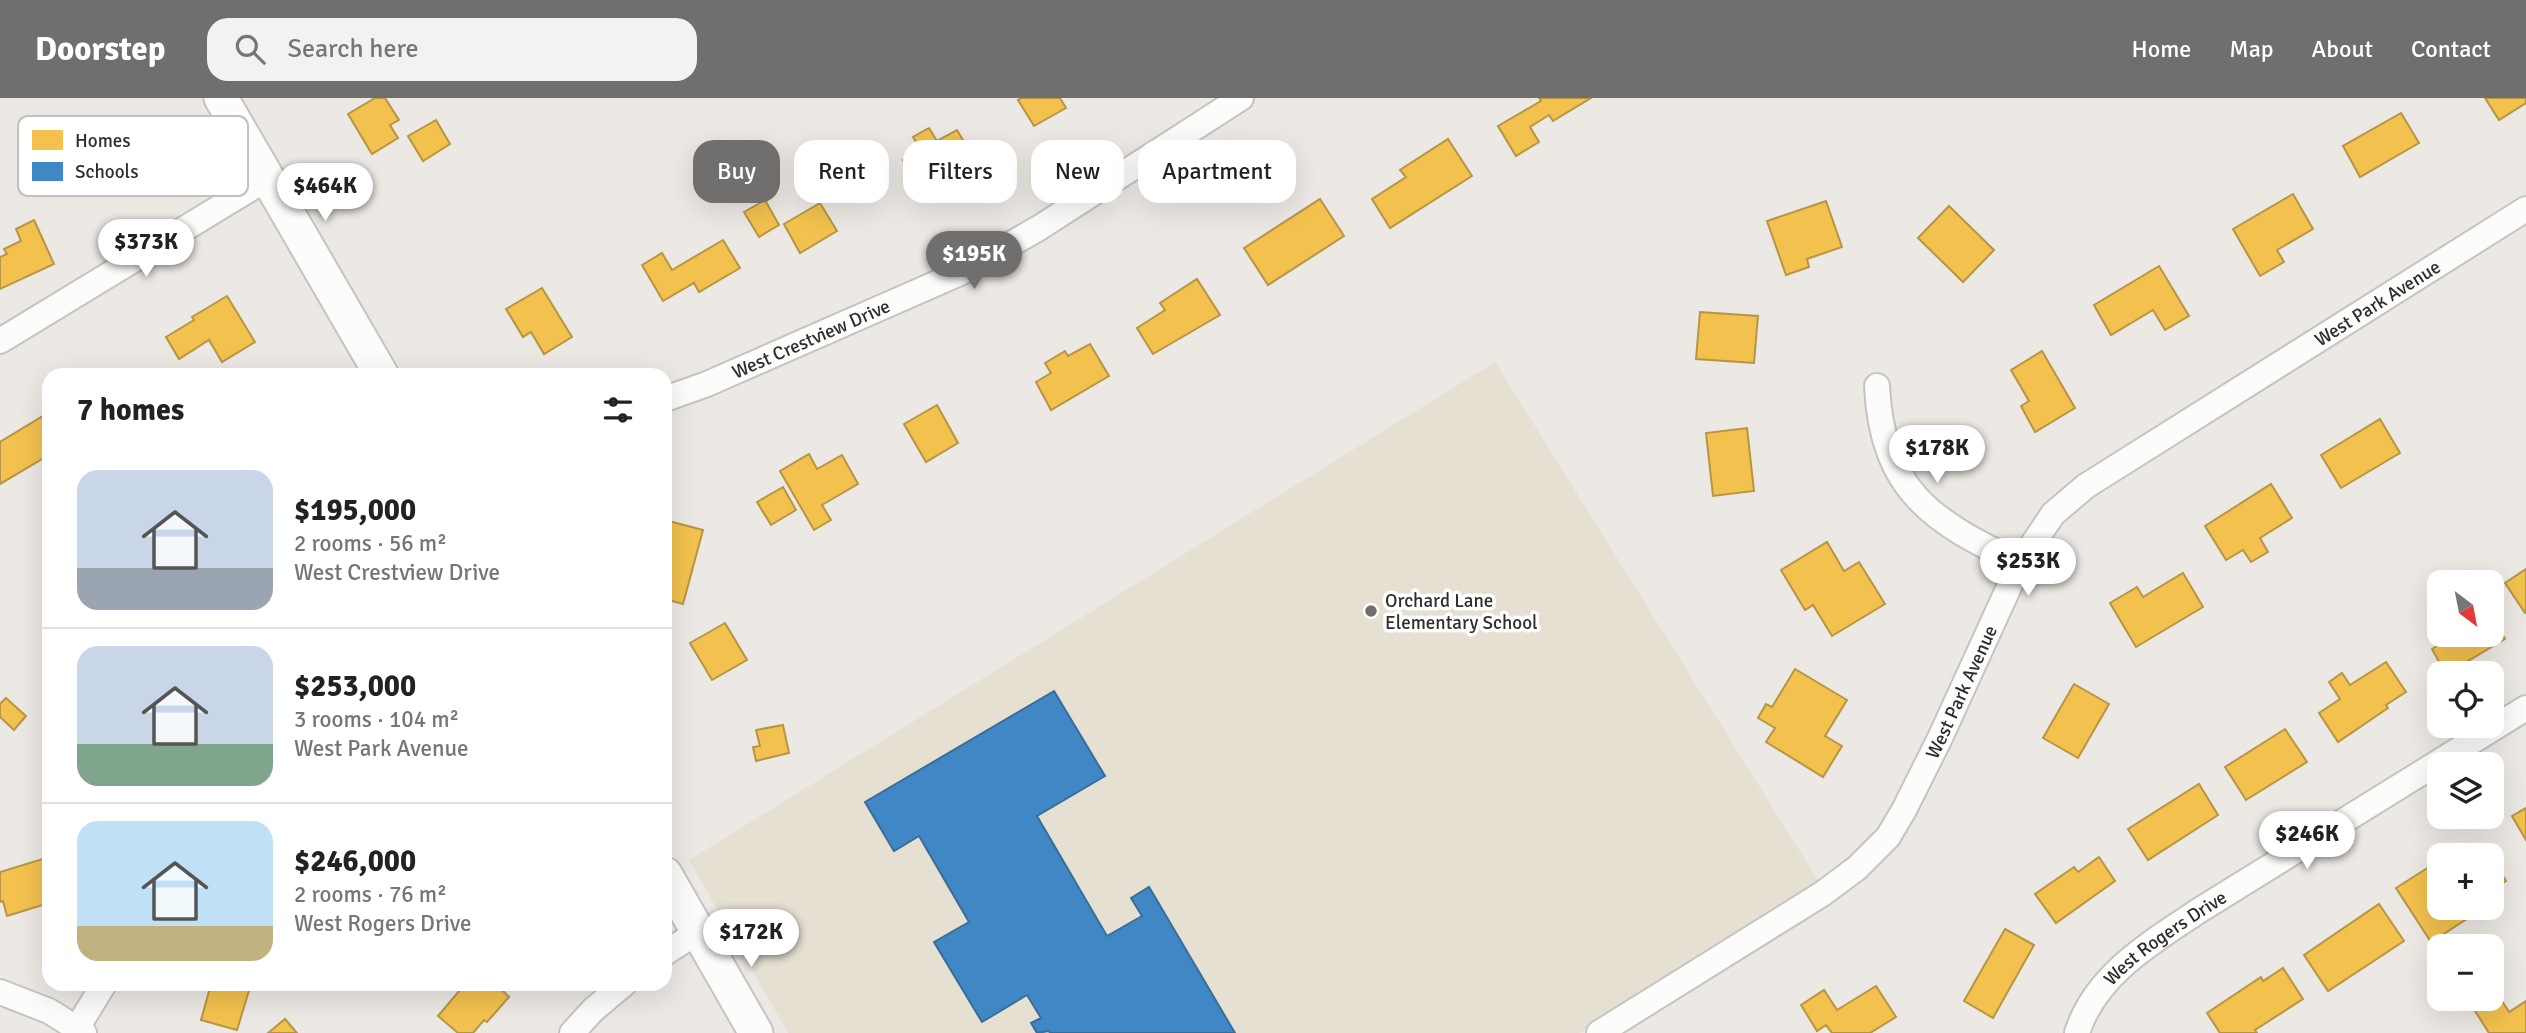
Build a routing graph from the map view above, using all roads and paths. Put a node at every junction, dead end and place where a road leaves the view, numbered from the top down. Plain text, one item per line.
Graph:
1 (222, 98) edge
2 (1241, 98) edge
3 (232, 116) edge
4 (248, 143) edge
5 (268, 178) junction
6 (248, 190) edge
7 (238, 196) edge
8 (2526, 209) edge
9 (0, 341) edge
10 (378, 368) edge
11 (1877, 386) dead end
12 (672, 397) edge
13 (2020, 563) junction
14 (2526, 708) edge
15 (672, 886) edge
16 (698, 932) junction
17 (672, 949) edge
18 (100, 991) edge
19 (616, 991) edge
20 (0, 992) edge
21 (78, 1032) edge
22 (572, 1033) edge
23 (756, 1033) edge
24 (1599, 1033) edge
25 (2077, 1033) edge

1 - 3 street
2 - 12 street, West Crestview Drive
4 - 5 street
5 - 6 street
5 - 10 street
7 - 9 street
8 - 13 street, West Park Avenue
11 - 13 street
13 - 24 street, West Park Avenue
14 - 25 street, West Rogers Drive
15 - 16 street
16 - 17 street
16 - 23 street
18 - 21 street
19 - 22 street
20 - 21 street

